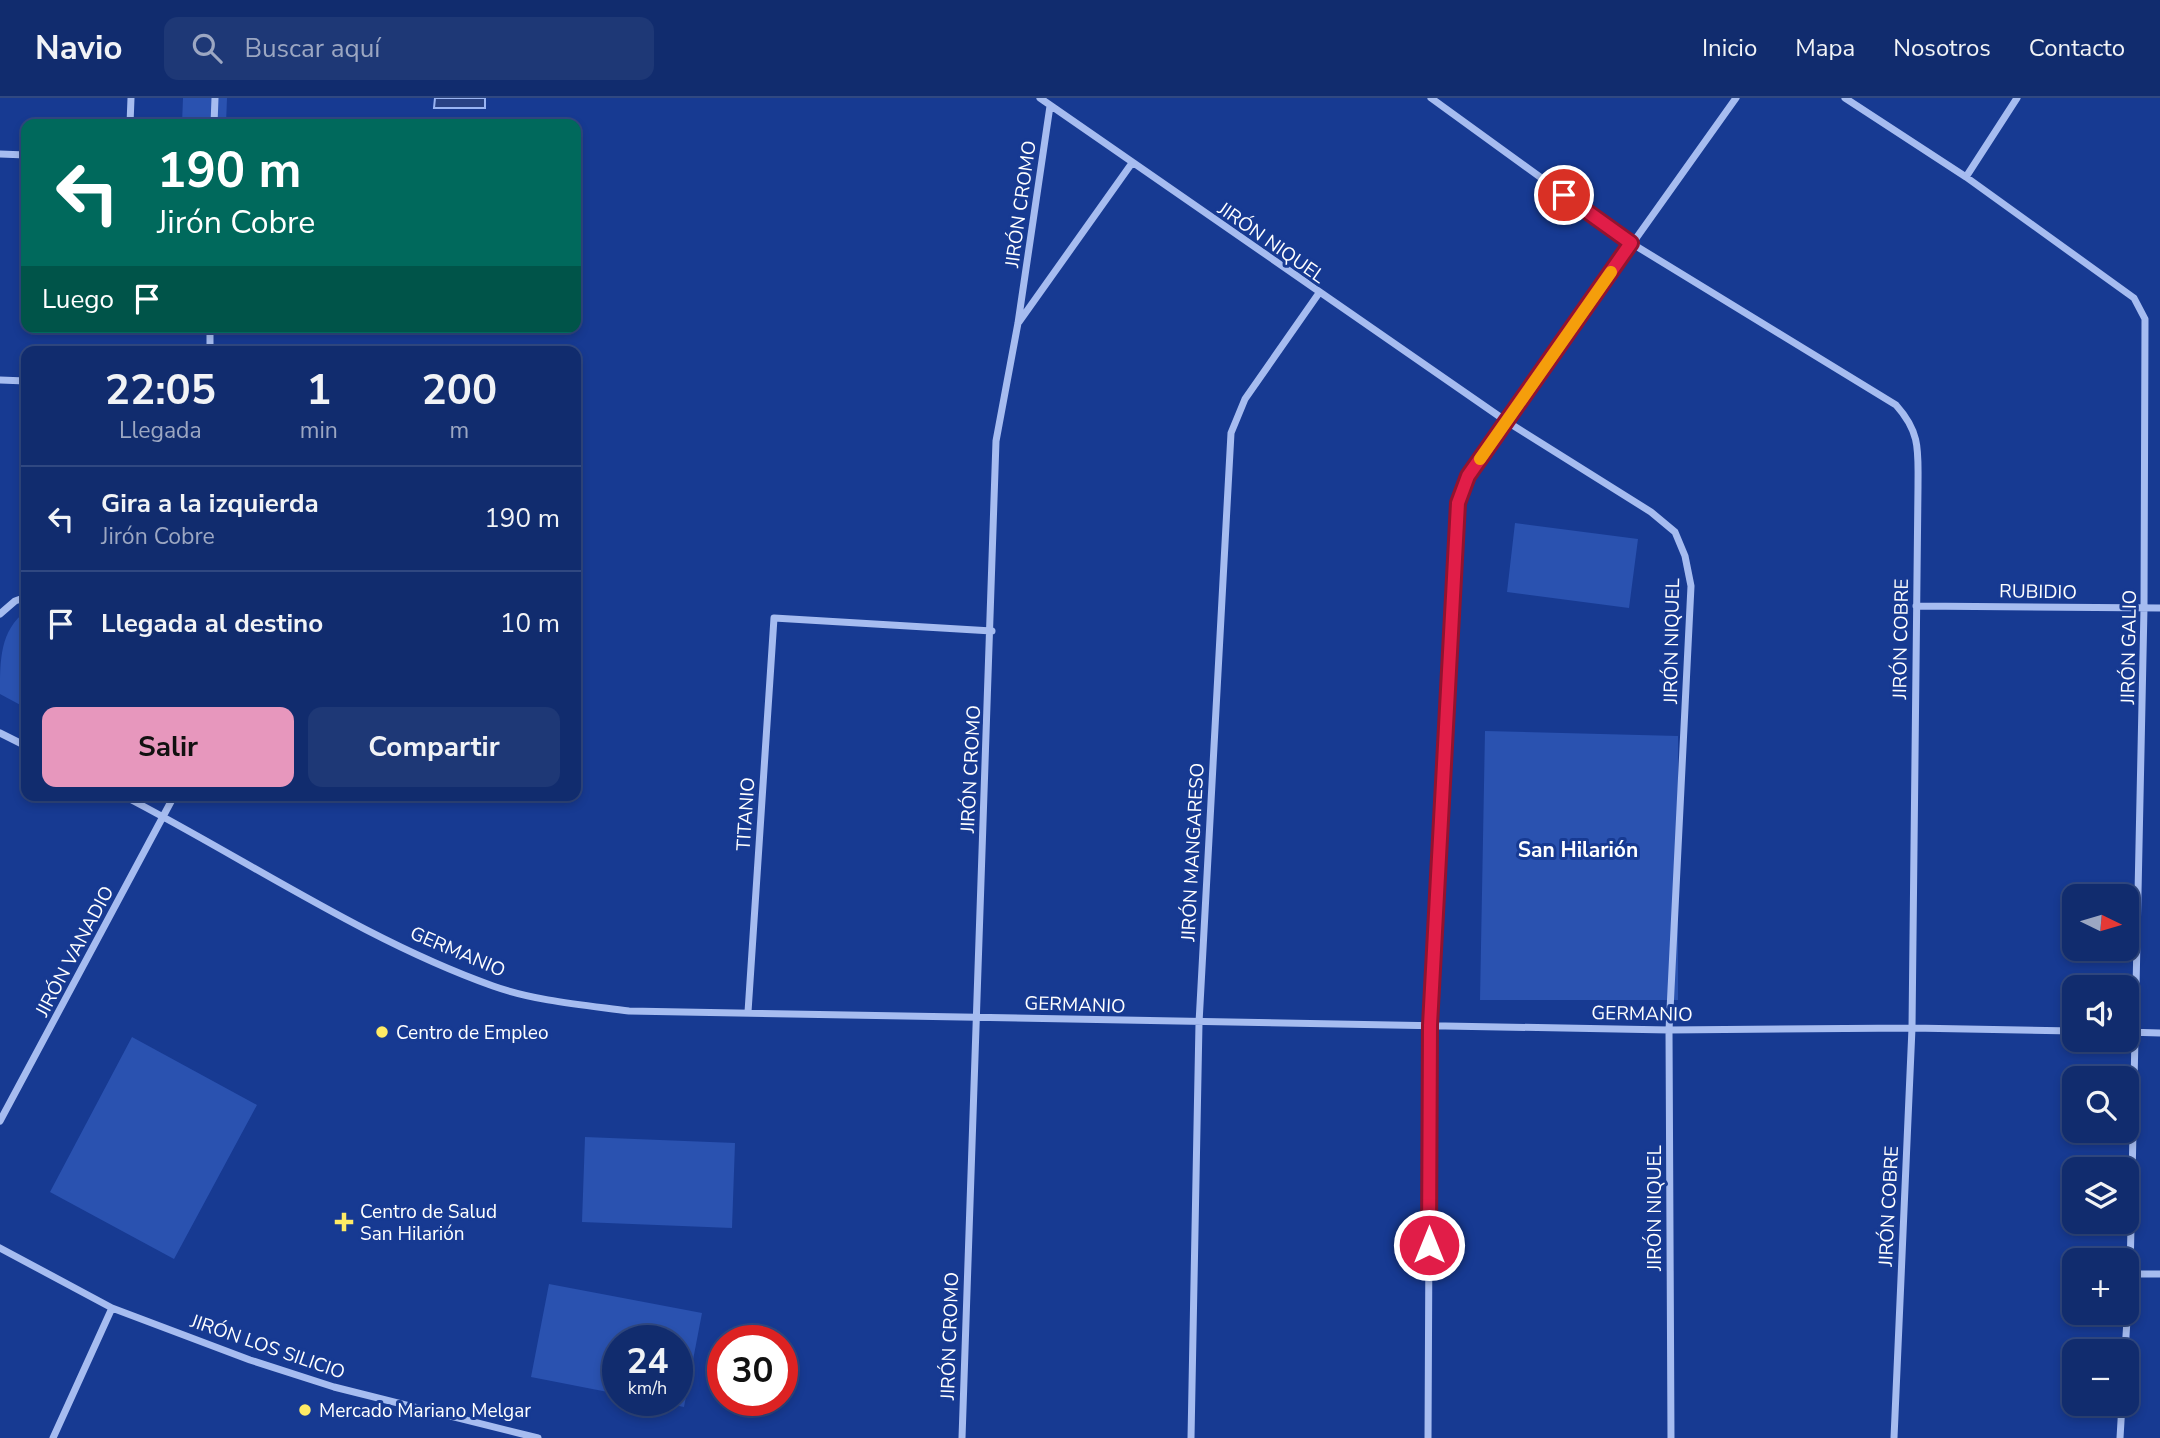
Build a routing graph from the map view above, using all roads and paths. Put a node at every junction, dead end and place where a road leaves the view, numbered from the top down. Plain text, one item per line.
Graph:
1 (131, 98) edge
2 (215, 98) edge
3 (1040, 98) edge
4 (1431, 98) edge
5 (1736, 98) edge
6 (1845, 98) edge
7 (2018, 98) edge
8 (1049, 106) junction
9 (130, 119) edge
10 (214, 119) edge
11 (0, 154) edge
12 (21, 155) edge
13 (1132, 163) junction
14 (1966, 177) junction
15 (1631, 243) junction
16 (1319, 293) junction
17 (1018, 323) junction
18 (0, 380) edge
19 (21, 381) edge
20 (1506, 421) junction
21 (21, 599) edge
22 (1916, 606) junction
23 (2144, 608) junction
24 (2160, 608) edge
25 (0, 614) edge
26 (992, 631) junction
27 (0, 733) edge
28 (21, 744) edge
29 (134, 801) edge
30 (172, 801) edge
31 (164, 817) junction
32 (2137, 975) edge
33 (748, 1012) junction
34 (975, 1017) junction
35 (1199, 1023) junction
36 (1430, 1025) junction
37 (1912, 1028) junction
38 (1669, 1030) junction
39 (2062, 1031) edge
40 (2139, 1032) edge
41 (2160, 1033) edge
42 (2136, 1052) edge
43 (0, 1121) edge
44 (0, 1248) edge
45 (2131, 1248) edge
46 (2139, 1273) edge
47 (2160, 1274) edge
48 (112, 1308) junction
49 (2121, 1416) edge
50 (53, 1438) edge
51 (538, 1438) edge
52 (961, 1438) edge
53 (1191, 1438) edge
54 (1428, 1438) edge
55 (1671, 1438) edge
56 (1894, 1438) edge
57 (2120, 1438) edge

1 - 9 street
2 - 10 street
3 - 8 street, JIRÓN NIQUEL
4 - 15 street, JIRÓN COBRE
5 - 15 street
6 - 14 street, JIRÓN GALIO
7 - 14 street
8 - 13 street, JIRÓN NIQUEL
8 - 17 street, JIRÓN CROMO
11 - 12 street
13 - 16 street, JIRÓN NIQUEL
13 - 17 street
14 - 23 street, JIRÓN GALIO
15 - 20 street
15 - 22 street, JIRÓN COBRE
16 - 20 street, JIRÓN NIQUEL
16 - 35 street, JIRÓN MANGARESO
17 - 26 street, JIRÓN CROMO
18 - 19 street
20 - 36 street
20 - 38 street, JIRÓN NIQUEL
21 - 25 street
22 - 23 street, RUBIDIO
22 - 37 street, JIRÓN COBRE
23 - 24 street, RUBIDIO
23 - 32 street, JIRÓN GALIO
26 - 33 street, TITANIO
26 - 34 street, JIRÓN CROMO
27 - 28 street
29 - 31 street, GERMANIO
30 - 31 street, JIRÓN VANADIO
31 - 33 street, GERMANIO
31 - 43 street, JIRÓN VANADIO
33 - 34 street, GERMANIO
34 - 35 street, GERMANIO
34 - 52 street, JIRÓN CROMO
35 - 36 street, GERMANIO
35 - 53 street, JIRÓN MANGARESO
36 - 38 street, GERMANIO
36 - 54 street
37 - 38 street, GERMANIO
37 - 39 street, GERMANIO
37 - 56 street, JIRÓN COBRE
38 - 55 street, JIRÓN NIQUEL
40 - 41 street
42 - 45 street, JIRÓN GALIO
44 - 48 street, JIRÓN LOS SILICIO
46 - 47 street
48 - 50 street
48 - 51 street, JIRÓN LOS SILICIO
49 - 57 street

